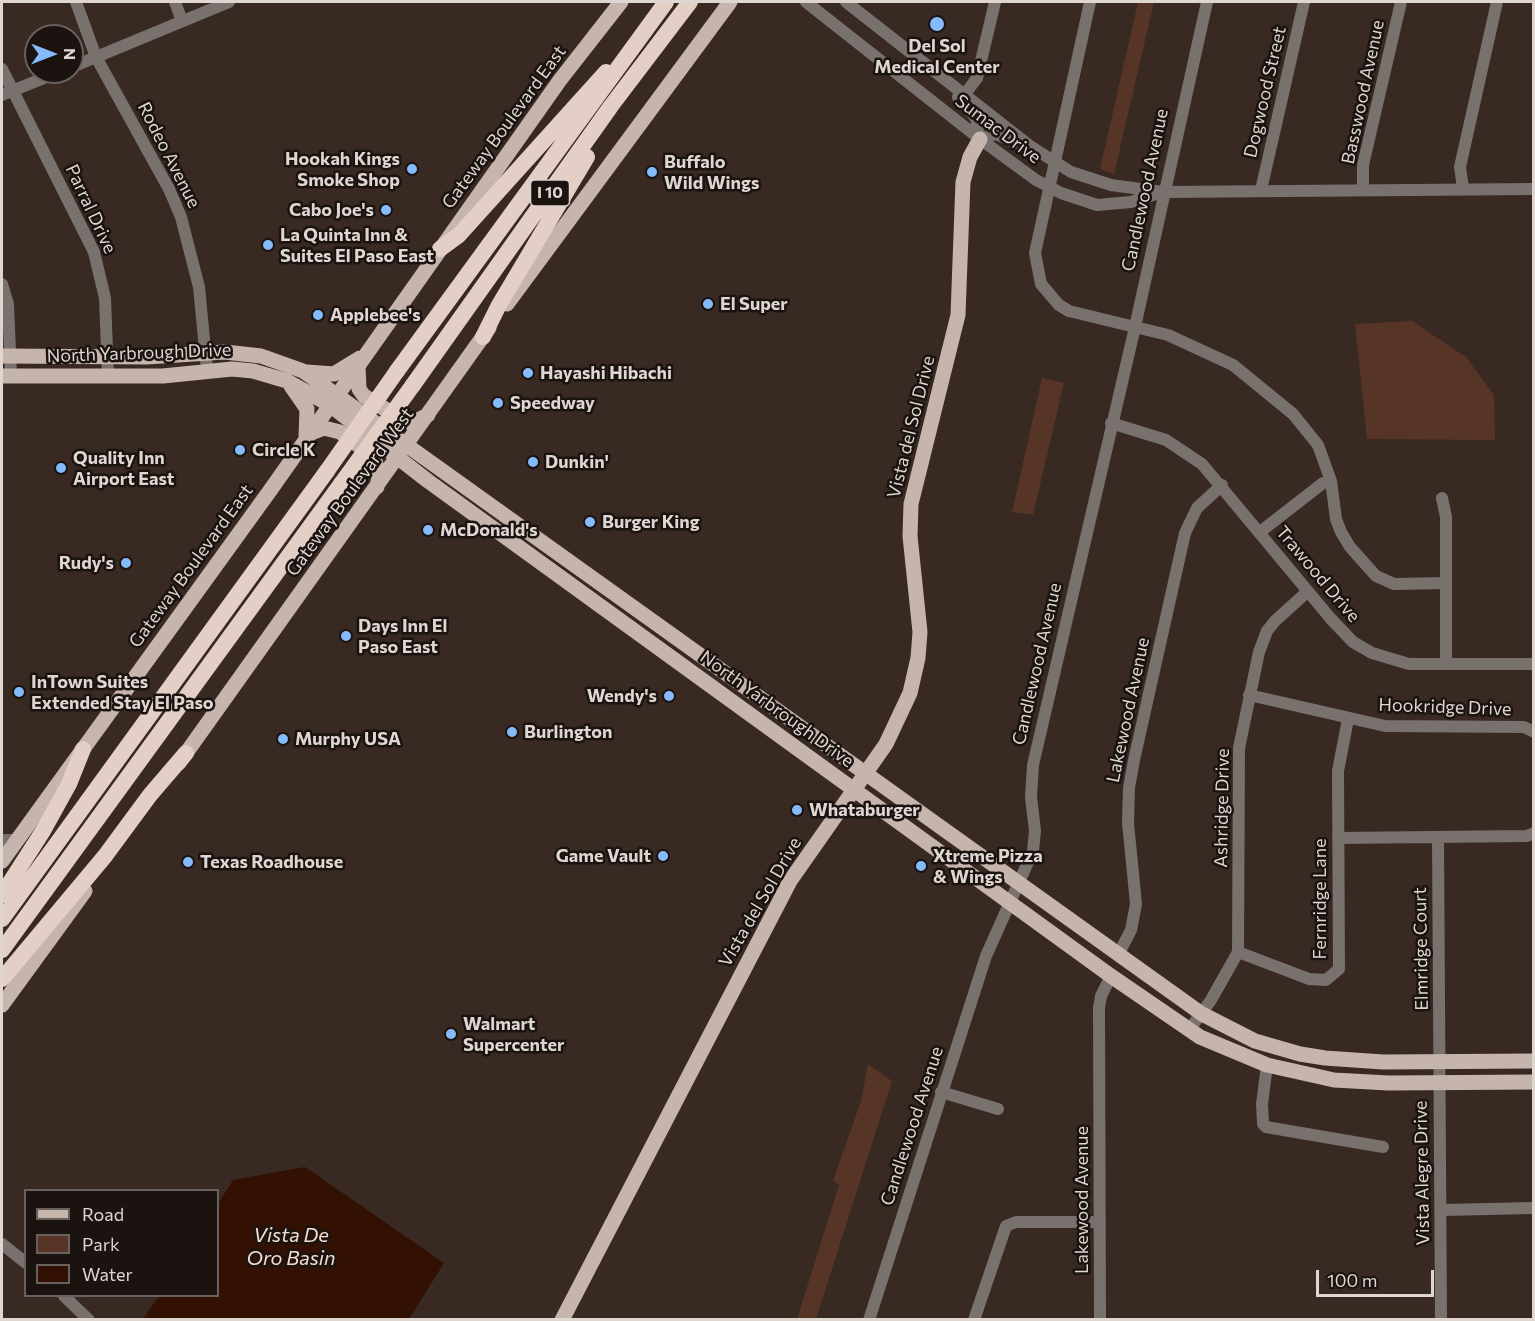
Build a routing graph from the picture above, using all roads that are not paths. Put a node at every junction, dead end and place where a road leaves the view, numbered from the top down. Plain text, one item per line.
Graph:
1 (76, 2) edge
2 (175, 2) edge
3 (229, 2) edge
4 (618, 2) edge
5 (666, 2) edge
6 (690, 2) edge
7 (730, 2) edge
8 (806, 2) edge
9 (846, 2) edge
10 (995, 2) edge
11 (1090, 2) edge
12 (1207, 2) edge
13 (1304, 2) edge
14 (1401, 2) edge
15 (1497, 2) edge
16 (182, 21) junction
17 (635, 45) junction
18 (96, 57) junction
19 (84, 62) edge
20 (928, 65) junction
21 (2, 69) edge
22 (29, 84) edge
23 (6, 93) edge
24 (965, 94) junction
25 (611, 106) junction
26 (980, 139) junction
27 (1040, 153) junction
28 (1054, 162) junction
29 (1049, 187) junction
30 (1463, 188) junction
31 (1533, 189) edge
32 (1261, 190) junction
33 (1363, 190) junction
34 (1163, 192) junction
35 (440, 249) junction
36 (2, 284) edge
37 (1135, 327) junction
38 (483, 338) junction
39 (205, 352) junction
40 (6, 356) edge
41 (108, 356) junction
42 (362, 361) junction
43 (207, 370) junction
44 (303, 371) junction
45 (6, 376) edge
46 (108, 376) junction
47 (287, 381) junction
48 (334, 400) junction
49 (428, 417) junction
50 (1111, 423) junction
51 (308, 436) junction
52 (403, 452) junction
53 (438, 468) junction
54 (428, 481) junction
55 (1331, 481) junction
56 (1222, 486) junction
57 (377, 487) junction
58 (1442, 498) dead end
59 (1260, 532) junction
60 (1446, 584) junction
61 (1307, 592) junction
62 (616, 595) junction
63 (606, 609) junction
64 (1446, 664) junction
65 (1533, 664) edge
66 (1250, 695) junction
67 (1347, 719) junction
68 (1533, 732) edge
69 (83, 749) junction
70 (186, 753) junction
71 (866, 773) junction
72 (854, 789) junction
73 (1533, 833) edge
74 (1437, 837) junction
75 (1338, 838) junction
76 (9, 840) edge
77 (2, 861) edge
78 (1019, 883) junction
79 (2, 895) edge
80 (1009, 902) junction
81 (2, 919) edge
82 (2, 950) edge
83 (1238, 952) junction
84 (1118, 955) junction
85 (1111, 976) junction
86 (2, 979) edge
87 (2, 1005) edge
88 (1202, 1014) junction
89 (1189, 1030) junction
90 (1533, 1061) edge
91 (1440, 1062) junction
92 (1267, 1065) junction
93 (1533, 1083) edge
94 (1439, 1084) junction
95 (941, 1092) junction
96 (998, 1109) dead end
97 (1383, 1147) dead end
98 (1533, 1208) edge
99 (1441, 1210) junction
100 (1100, 1222) junction
101 (2, 1244) edge
102 (24, 1261) edge
103 (65, 1297) edge
104 (89, 1320) edge
105 (562, 1320) edge
106 (869, 1320) edge
107 (974, 1320) edge
108 (1100, 1320) edge
109 (1442, 1320) edge

1 - 18 street, Rodeo Avenue
2 - 16 street
3 - 16 street
4 - 35 main road, Gateway Boulevard East
5 - 17 highway, I 10
6 - 25 highway, I 10
7 - 38 main road, Gateway Boulevard West
8 - 26 street, Sumac Drive
9 - 20 street, Sumac Drive
10 - 24 street
11 - 28 street
12 - 34 street, Candlewood Avenue
13 - 32 street, Dogwood Street
14 - 33 street, Basswood Avenue
15 - 30 street
16 - 18 street
17 - 35 highway
17 - 81 highway, I 10, bridge
18 - 19 street
18 - 39 street, Rodeo Avenue
20 - 24 street, Sumac Drive
20 - 26 street
21 - 23 street, Parral Drive
22 - 23 street
23 - 41 street, Parral Drive
24 - 27 street, Sumac Drive
25 - 38 highway
25 - 82 highway, I 10, bridge
26 - 27 street
26 - 29 street, Sumac Drive
26 - 71 main road, Vista del Sol Drive
27 - 28 street, Sumac Drive
28 - 29 street
28 - 34 street, Sumac Drive
29 - 34 street, Sumac Drive
29 - 37 street
30 - 31 street, Sumac Drive
30 - 33 street, Sumac Drive
32 - 33 street, Sumac Drive
32 - 34 street, Sumac Drive
34 - 37 street, Candlewood Avenue
35 - 42 main road, Gateway Boulevard East
36 - 40 street
37 - 50 street, Candlewood Avenue
37 - 55 street
38 - 49 main road, Gateway Boulevard West
39 - 41 main road, North Yarbrough Drive
39 - 43 street, Rodeo Avenue
39 - 44 main road, North Yarbrough Drive
40 - 41 main road, North Yarbrough Drive
40 - 45 street
41 - 46 street, Parral Drive
42 - 44 main road
42 - 48 main road, Gateway Boulevard East
42 - 49 main road
43 - 46 main road, North Yarbrough Drive
43 - 47 main road, North Yarbrough Drive
44 - 48 main road, North Yarbrough Drive
45 - 46 main road, North Yarbrough Drive
47 - 48 main road, North Yarbrough Drive
47 - 51 main road
48 - 51 main road, Gateway Boulevard East
48 - 52 main road, North Yarbrough Drive
49 - 52 main road, Gateway Boulevard West
49 - 53 main road
50 - 56 street, Trawood Drive
50 - 78 street, Candlewood Avenue
51 - 57 main road
51 - 69 main road, Gateway Boulevard East
52 - 53 main road, North Yarbrough Drive
52 - 54 main road, North Yarbrough Drive
52 - 57 main road, Gateway Boulevard West
53 - 62 main road, North Yarbrough Drive
54 - 57 main road
54 - 63 main road, North Yarbrough Drive
55 - 59 street
55 - 60 street
56 - 59 street, Trawood Drive
56 - 84 street, Lakewood Avenue
57 - 70 main road, Gateway Boulevard West
58 - 60 street
59 - 61 street, Trawood Drive
60 - 64 street
61 - 64 street, Trawood Drive
61 - 66 street, Ashridge Drive
62 - 63 main road
62 - 71 main road, North Yarbrough Drive
63 - 72 main road, North Yarbrough Drive
64 - 65 street, Trawood Drive
66 - 67 street, Hookridge Drive
66 - 83 street, Ashridge Drive
67 - 68 street, Hookridge Drive
67 - 75 street, Fernridge Lane
69 - 76 main road, Gateway Boulevard East
69 - 79 highway
70 - 86 highway
70 - 87 main road, Gateway Boulevard West
71 - 72 main road, Vista del Sol Drive
71 - 78 main road, North Yarbrough Drive
72 - 80 main road, North Yarbrough Drive
72 - 105 main road, Vista del Sol Drive
73 - 74 street
74 - 75 street
74 - 91 street, Elmridge Court
75 - 83 street, Fernridge Lane
76 - 77 main road, Gateway Boulevard East
78 - 80 street, Candlewood Avenue
78 - 84 main road, North Yarbrough Drive
80 - 85 main road, North Yarbrough Drive
80 - 95 street, Candlewood Avenue
83 - 88 street
84 - 88 main road, North Yarbrough Drive
85 - 89 main road, North Yarbrough Drive
85 - 100 street, Lakewood Avenue
88 - 89 street
88 - 91 main road, North Yarbrough Drive
89 - 92 main road, North Yarbrough Drive
90 - 91 main road, North Yarbrough Drive
91 - 94 street, Vista Alegre Drive
92 - 94 main road, North Yarbrough Drive
92 - 97 street
93 - 94 main road, North Yarbrough Drive
94 - 99 street, Vista Alegre Drive
95 - 96 street
95 - 106 street, Candlewood Avenue
98 - 99 street
99 - 109 street, Vista Alegre Drive
100 - 107 street
100 - 108 street, Lakewood Avenue
101 - 102 street
103 - 104 street

